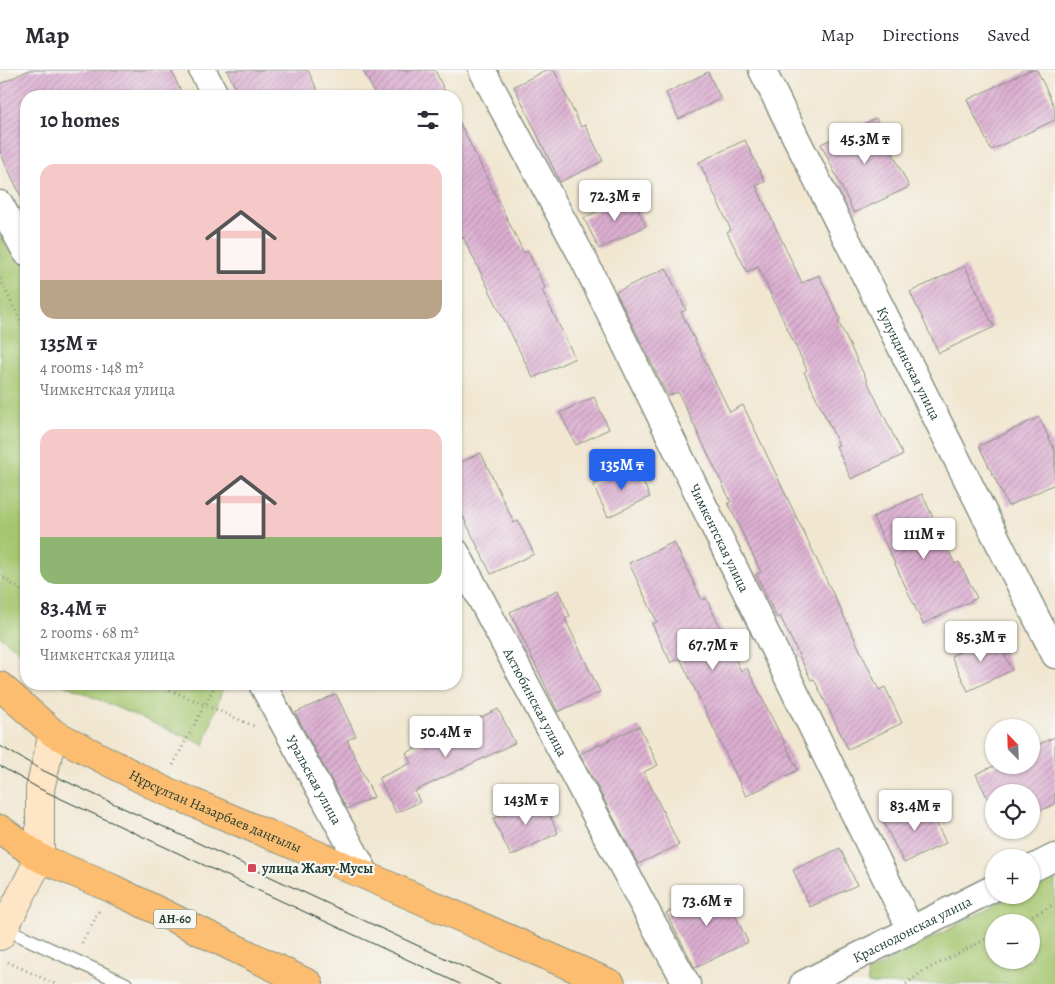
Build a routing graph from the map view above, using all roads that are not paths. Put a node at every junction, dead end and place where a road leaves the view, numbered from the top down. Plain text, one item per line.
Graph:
1 (202, 70) edge
2 (482, 70) edge
3 (762, 70) edge
4 (213, 90) edge
5 (0, 204) edge
6 (20, 241) edge
7 (462, 563) edge
8 (1055, 655) edge
9 (0, 686) edge
10 (265, 690) edge
11 (53, 733) junction
12 (0, 829) edge
13 (1055, 857) edge
14 (40, 858) junction
15 (1040, 864) edge
16 (367, 876) junction
17 (985, 893) edge
18 (911, 930) junction
19 (2, 932) edge
20 (126, 984) edge
21 (308, 984) edge
22 (610, 984) edge
23 (687, 984) edge
24 (803, 984) edge

1 - 4 street
2 - 18 street, Чимкентская улица
3 - 8 street, Кулундинская улица
5 - 6 street
7 - 23 street, Актюбинская улица
9 - 11 main road, Нұрсұлтан Назарбаев даңғылы
10 - 16 street, Уральская улица
11 - 14 main road
11 - 16 main road, Нұрсұлтан Назарбаев даңғылы
12 - 14 main road
13 - 15 street
14 - 19 main road
14 - 21 main road, АН-60
16 - 22 main road, Нұрсұлтан Назарбаев даңғылы
17 - 18 street, Краснодонская улица
18 - 24 street, Краснодонская улица
19 - 20 lane

